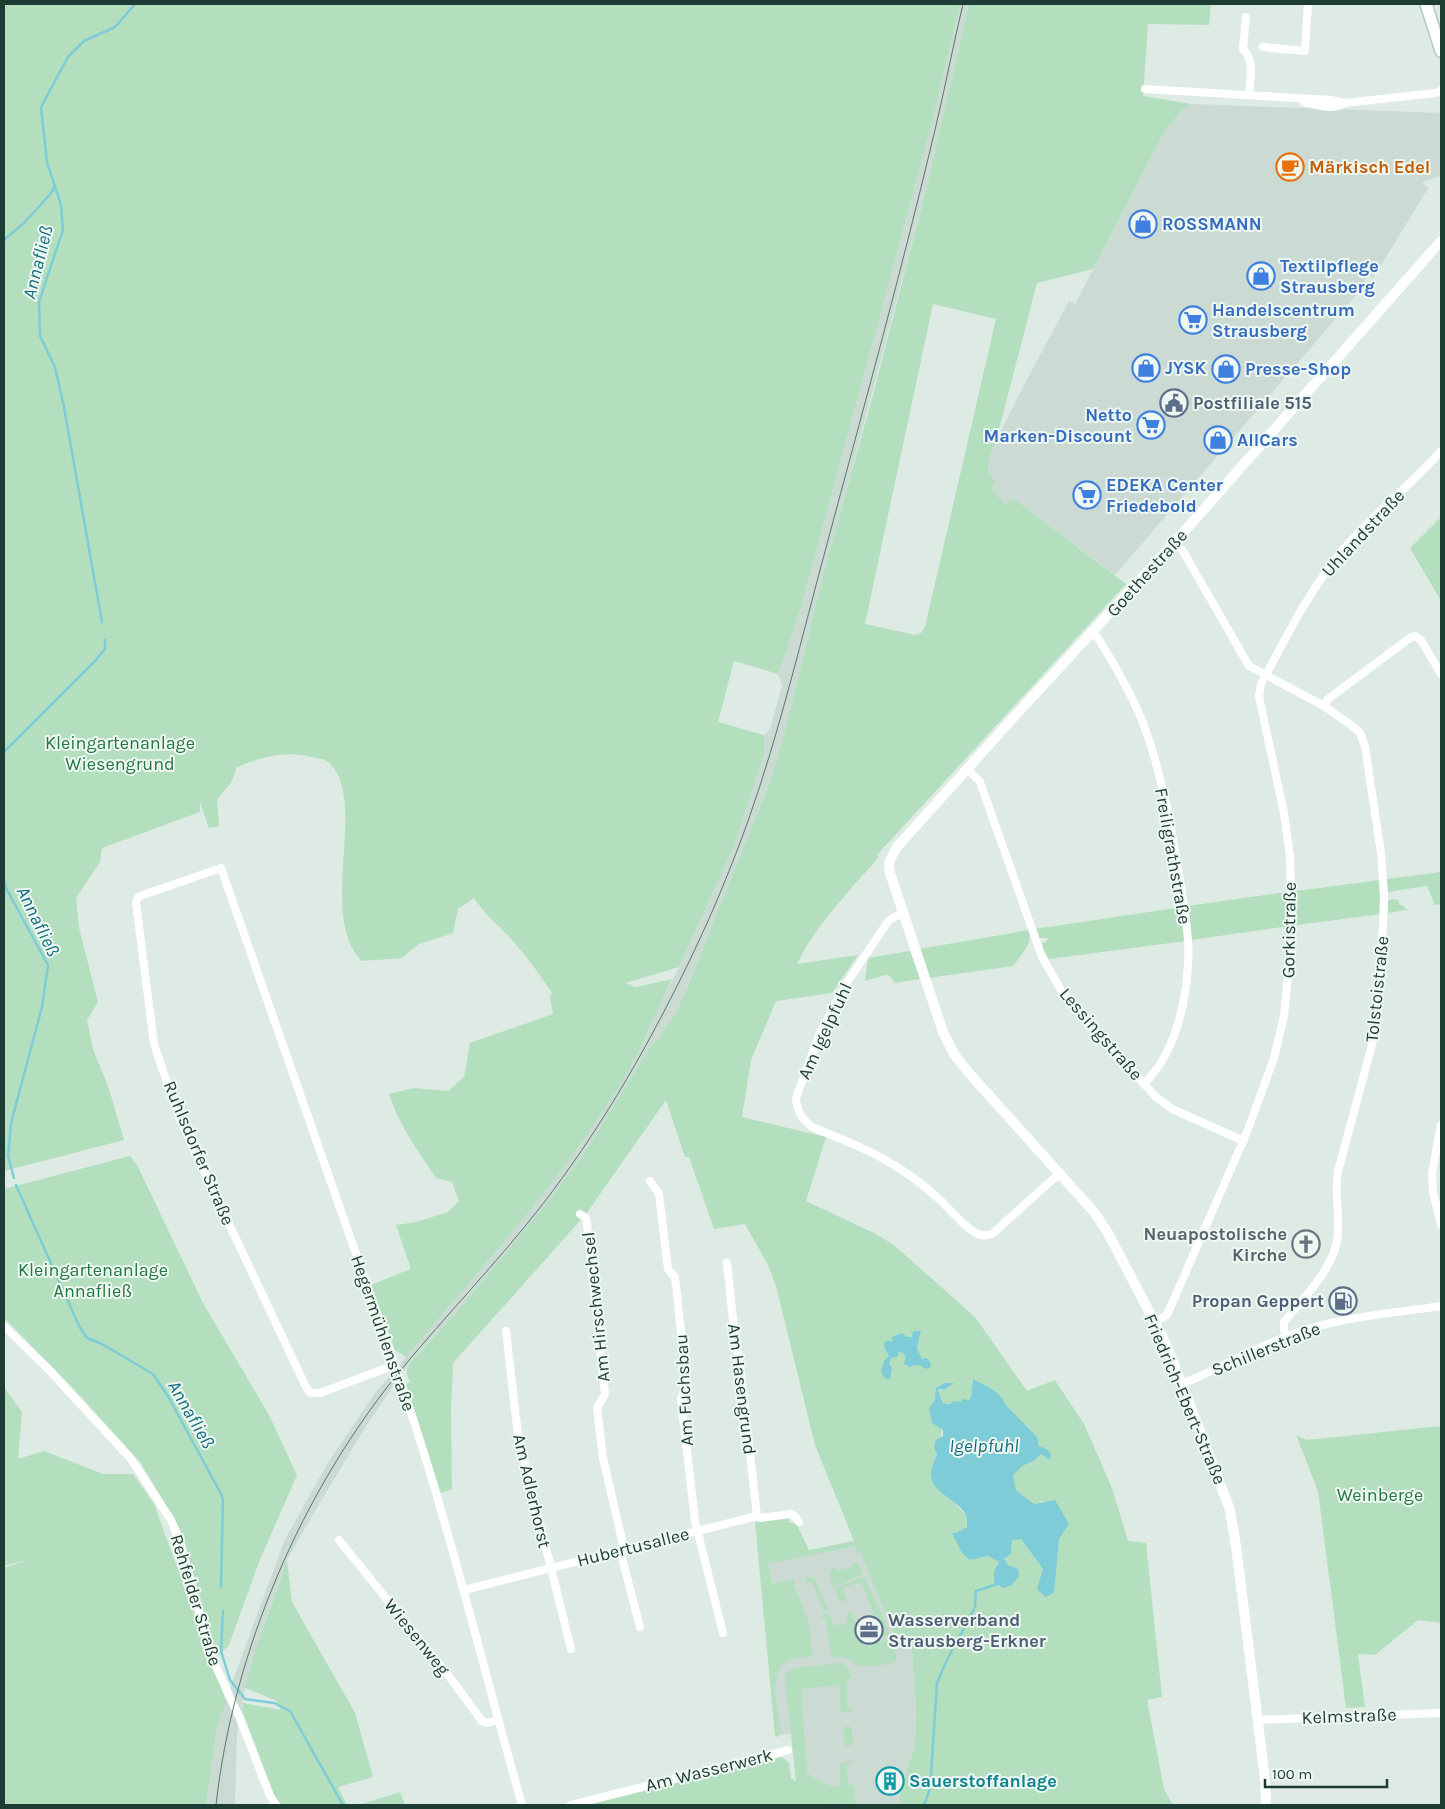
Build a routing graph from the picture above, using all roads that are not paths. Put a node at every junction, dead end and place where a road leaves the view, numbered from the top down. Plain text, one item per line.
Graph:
1 (1308, 4) edge
2 (1426, 4) edge
3 (1246, 17) dead end
4 (1263, 47) dead end
5 (1441, 51) edge
6 (1145, 89) dead end
7 (1441, 90) edge
8 (1249, 95) junction
9 (1441, 240) edge
10 (1441, 451) edge
11 (1174, 543) junction
12 (1092, 633) junction
13 (1441, 674) edge
14 (1265, 676) junction
15 (1324, 706) junction
16 (968, 768) junction
17 (890, 858) joint
18 (221, 868) joint
19 (902, 913) junction
20 (1144, 1084) junction
21 (1441, 1125) edge
22 (1244, 1140) junction
23 (1060, 1173) junction
24 (650, 1181) dead end
25 (580, 1214) dead end
26 (1441, 1224) edge
27 (726, 1263) dead end
28 (1441, 1306) edge
29 (1155, 1322) junction
30 (4, 1326) edge
31 (506, 1331) dead end
32 (1286, 1336) junction
33 (395, 1365) junction
34 (1182, 1384) junction
35 (758, 1516) junction
36 (799, 1522) dead end
37 (698, 1531) junction
38 (340, 1540) dead end
39 (622, 1550) junction
40 (550, 1567) junction
41 (464, 1590) junction
42 (640, 1627) dead end
43 (723, 1633) dead end
44 (571, 1649) dead end
45 (1441, 1713) edge
46 (498, 1720) junction
47 (1258, 1720) junction
48 (788, 1750) dead end
49 (276, 1805) edge
50 (522, 1805) edge
51 (572, 1805) edge
52 (1266, 1805) edge

1 - 4 street
2 - 5 main road
3 - 8 street
6 - 8 street
7 - 8 street
9 - 11 street, Goethestraße
10 - 14 street, Uhlandstraße
11 - 12 street, Goethestraße
11 - 14 street
12 - 16 street, Goethestraße
12 - 20 street, Freiligrathstraße
13 - 15 street
14 - 15 street, Tolstoistraße
14 - 22 street, Gorkistraße
15 - 32 street, Tolstoistraße
16 - 17 street, Goethestraße
16 - 20 street, Lessingstraße
17 - 19 street, Friedrich-Ebert-Straße
18 - 33 street, Hegermühlenstraße
18 - 33 street, Ruhlsdorfer Straße
19 - 23 street, Friedrich-Ebert-Straße
19 - 23 street, Am Igelpfuhl
20 - 22 street, Lessingstraße
21 - 26 street
22 - 29 street, Gorkistraße
23 - 29 street, Friedrich-Ebert-Straße
24 - 37 street, Am Fuchsbau
25 - 39 street, Am Hirschwechsel
27 - 35 street, Am Hasengrund
28 - 32 street, Schillerstraße
29 - 34 street, Friedrich-Ebert-Straße
30 - 49 street, Rehfelder Straße
31 - 40 street, Am Adlerhorst
32 - 34 street, Schillerstraße
33 - 41 street, Hegermühlenstraße
34 - 47 street, Friedrich-Ebert-Straße
35 - 36 street, Hubertusallee
35 - 37 street, Hubertusallee
37 - 39 street, Hubertusallee
37 - 43 street, Am Fuchsbau
38 - 46 street, Wiesenweg
39 - 40 street, Hubertusallee
39 - 42 street, Am Hirschwechsel
40 - 41 street, Hubertusallee
40 - 44 street, Am Adlerhorst
41 - 46 street, Hegermühlenstraße
45 - 47 street, Kelmstraße
46 - 50 street, Hegermühlenstraße
47 - 52 street, Friedrich-Ebert-Straße
48 - 51 street, Am Wasserwerk

